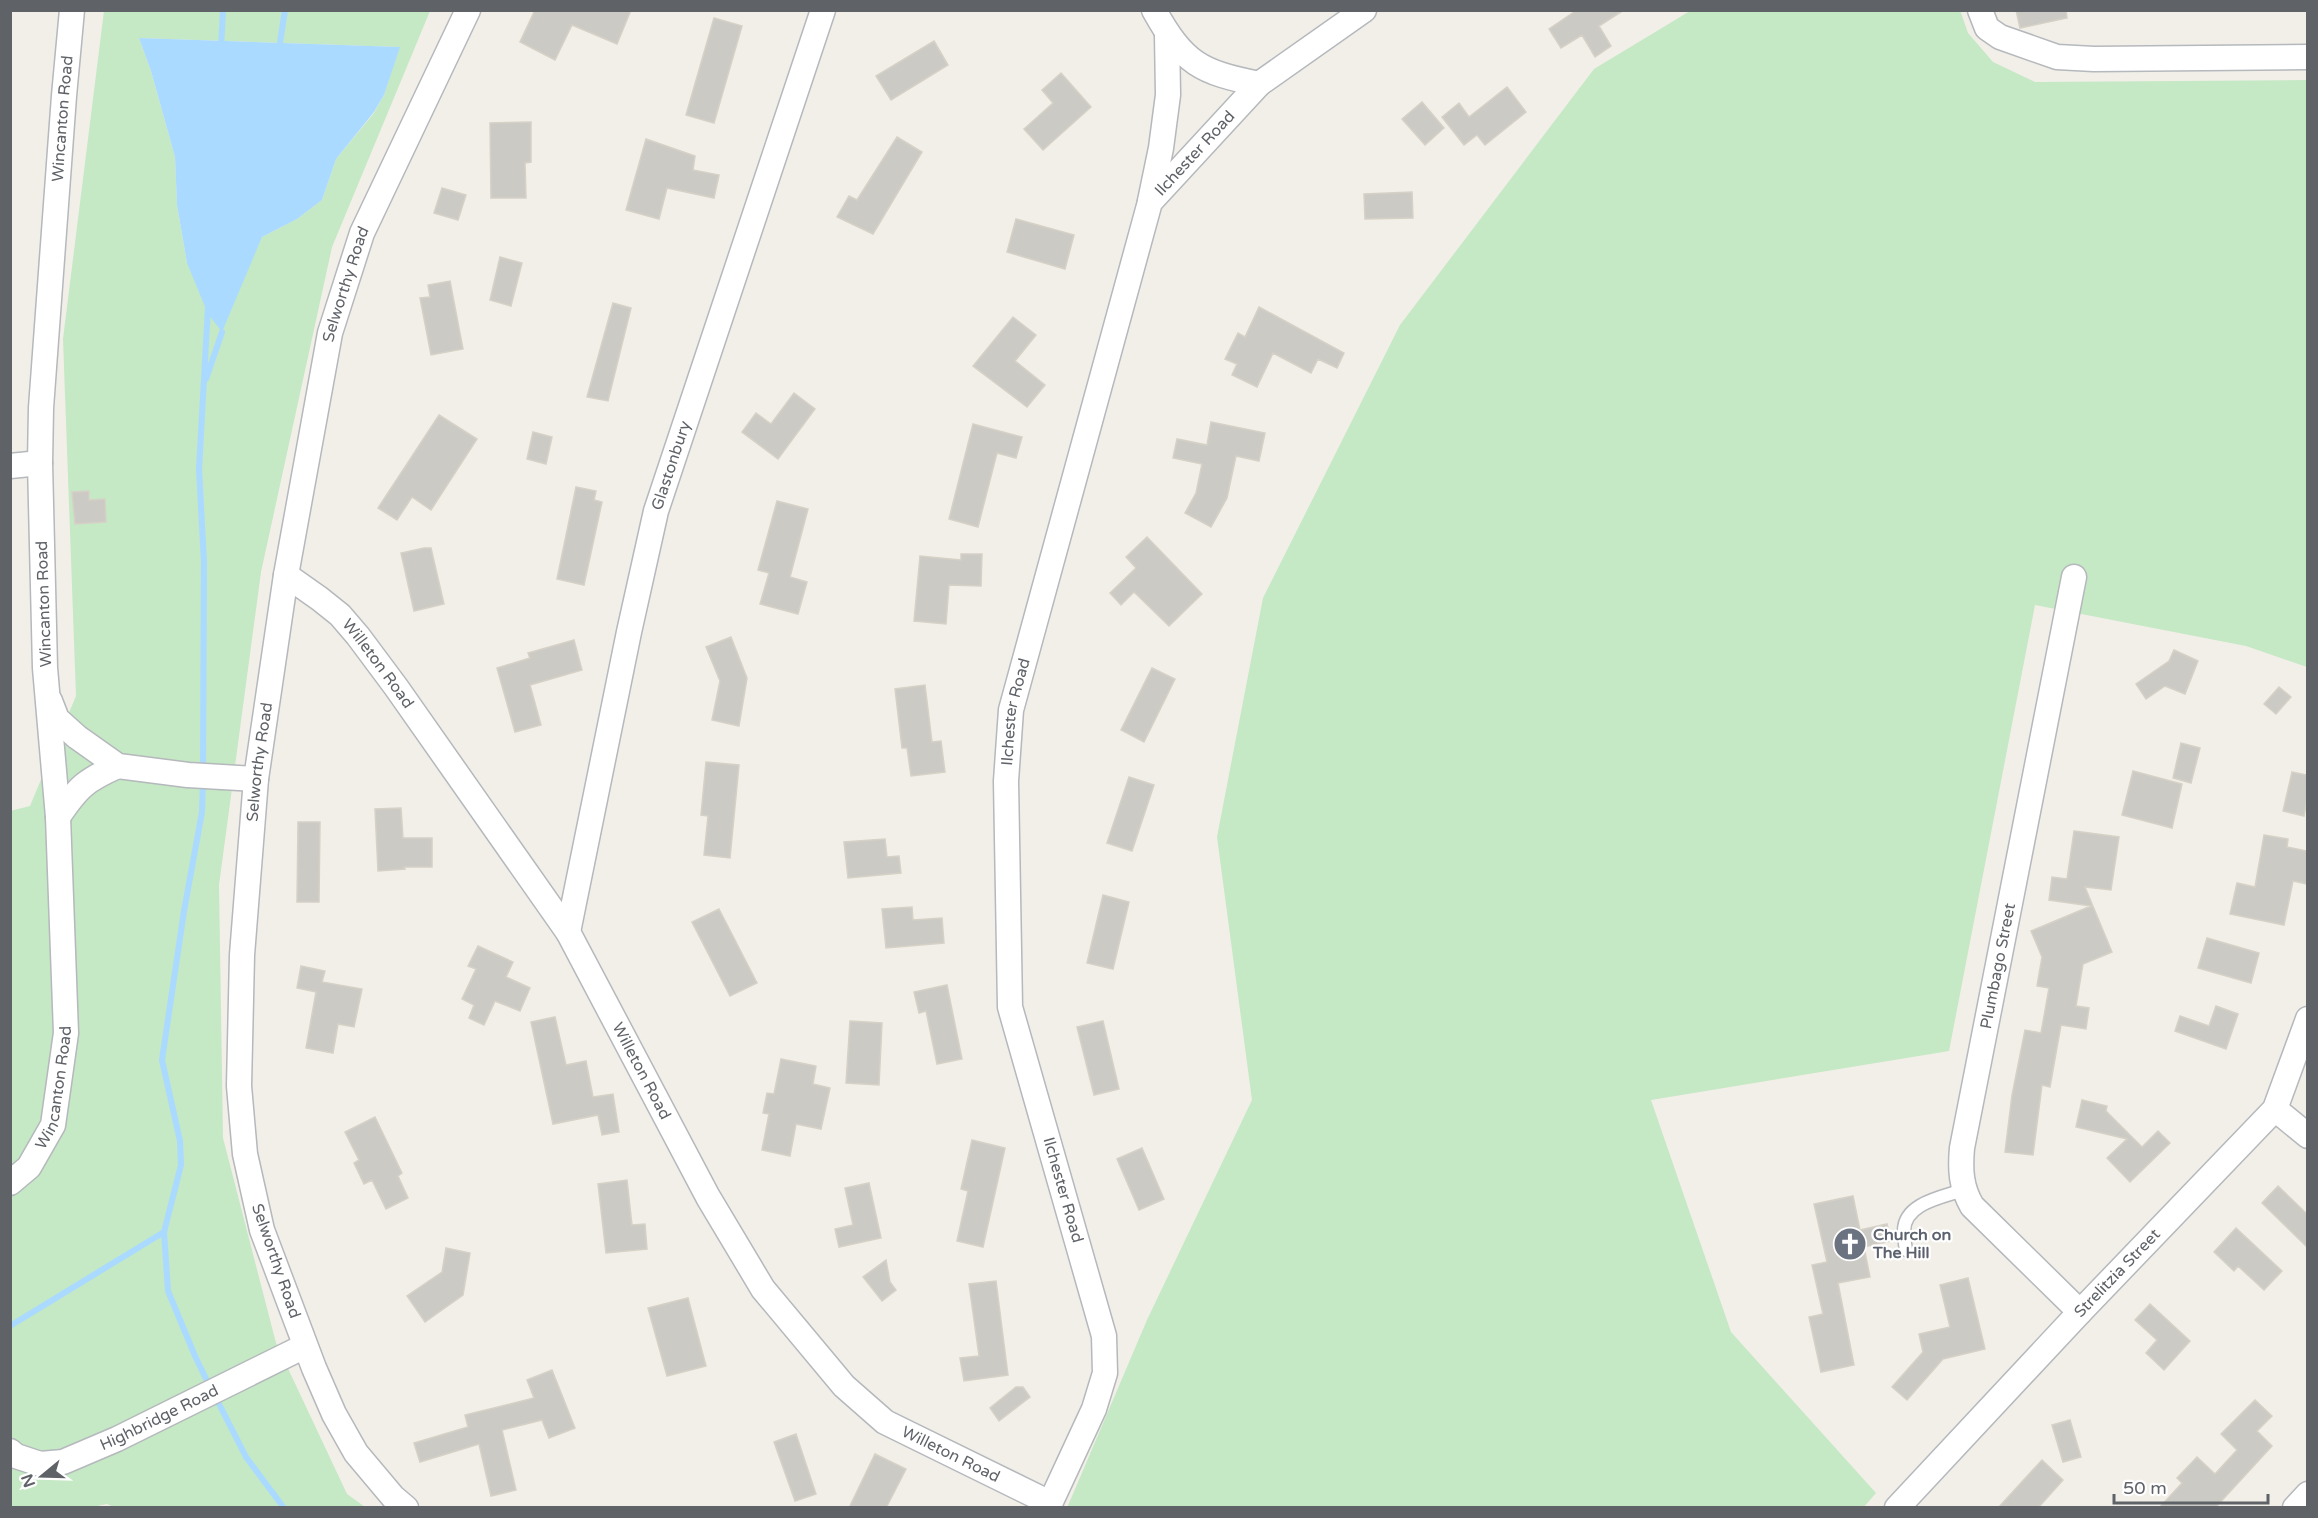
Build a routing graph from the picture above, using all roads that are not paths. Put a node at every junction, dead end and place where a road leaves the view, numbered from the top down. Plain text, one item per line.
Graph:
1 (72, 10) edge
2 (468, 10) edge
3 (823, 10) edge
4 (1154, 10) edge
5 (1364, 10) edge
6 (1980, 10) edge
7 (1167, 34) junction
8 (2307, 57) edge
9 (1259, 84) junction
10 (1150, 202) junction
11 (40, 463) junction
12 (10, 466) edge
13 (286, 575) junction
14 (2074, 577) dead end
15 (47, 693) junction
16 (118, 766) junction
17 (256, 779) junction
18 (58, 817) junction
19 (568, 932) junction
20 (2307, 1019) edge
21 (2276, 1109) junction
22 (2307, 1136) edge
23 (10, 1183) edge
24 (1963, 1190) junction
25 (1906, 1250) dead end
26 (2080, 1312) junction
27 (306, 1346) junction
28 (10, 1451) edge
29 (2307, 1494) edge
30 (1049, 1505) edge
31 (406, 1508) edge
32 (1897, 1508) edge
33 (2295, 1508) edge

1 - 11 street, Wincanton Road
2 - 13 street, Selworthy Road
3 - 19 street, Glastonbury
4 - 7 street
5 - 9 street, Ilchester Road
6 - 8 street
7 - 9 street
7 - 10 street
9 - 10 street, Ilchester Road
10 - 30 street, Ilchester Road
11 - 12 street
11 - 15 street, Wincanton Road
13 - 17 street, Selworthy Road
13 - 19 street, Willeton Road
14 - 24 street, Plumbago Street
15 - 16 street
15 - 18 street, Wincanton Road
16 - 17 street
16 - 18 street
17 - 27 street, Selworthy Road
18 - 23 street, Wincanton Road
19 - 30 street, Willeton Road
20 - 21 street, Strelitzia Street
21 - 22 street
21 - 26 street, Strelitzia Street
24 - 25 lane
24 - 26 street, Plumbago Street
26 - 32 street, Strelitzia Street
27 - 28 street, Highbridge Road
27 - 31 street, Selworthy Road
29 - 33 street

